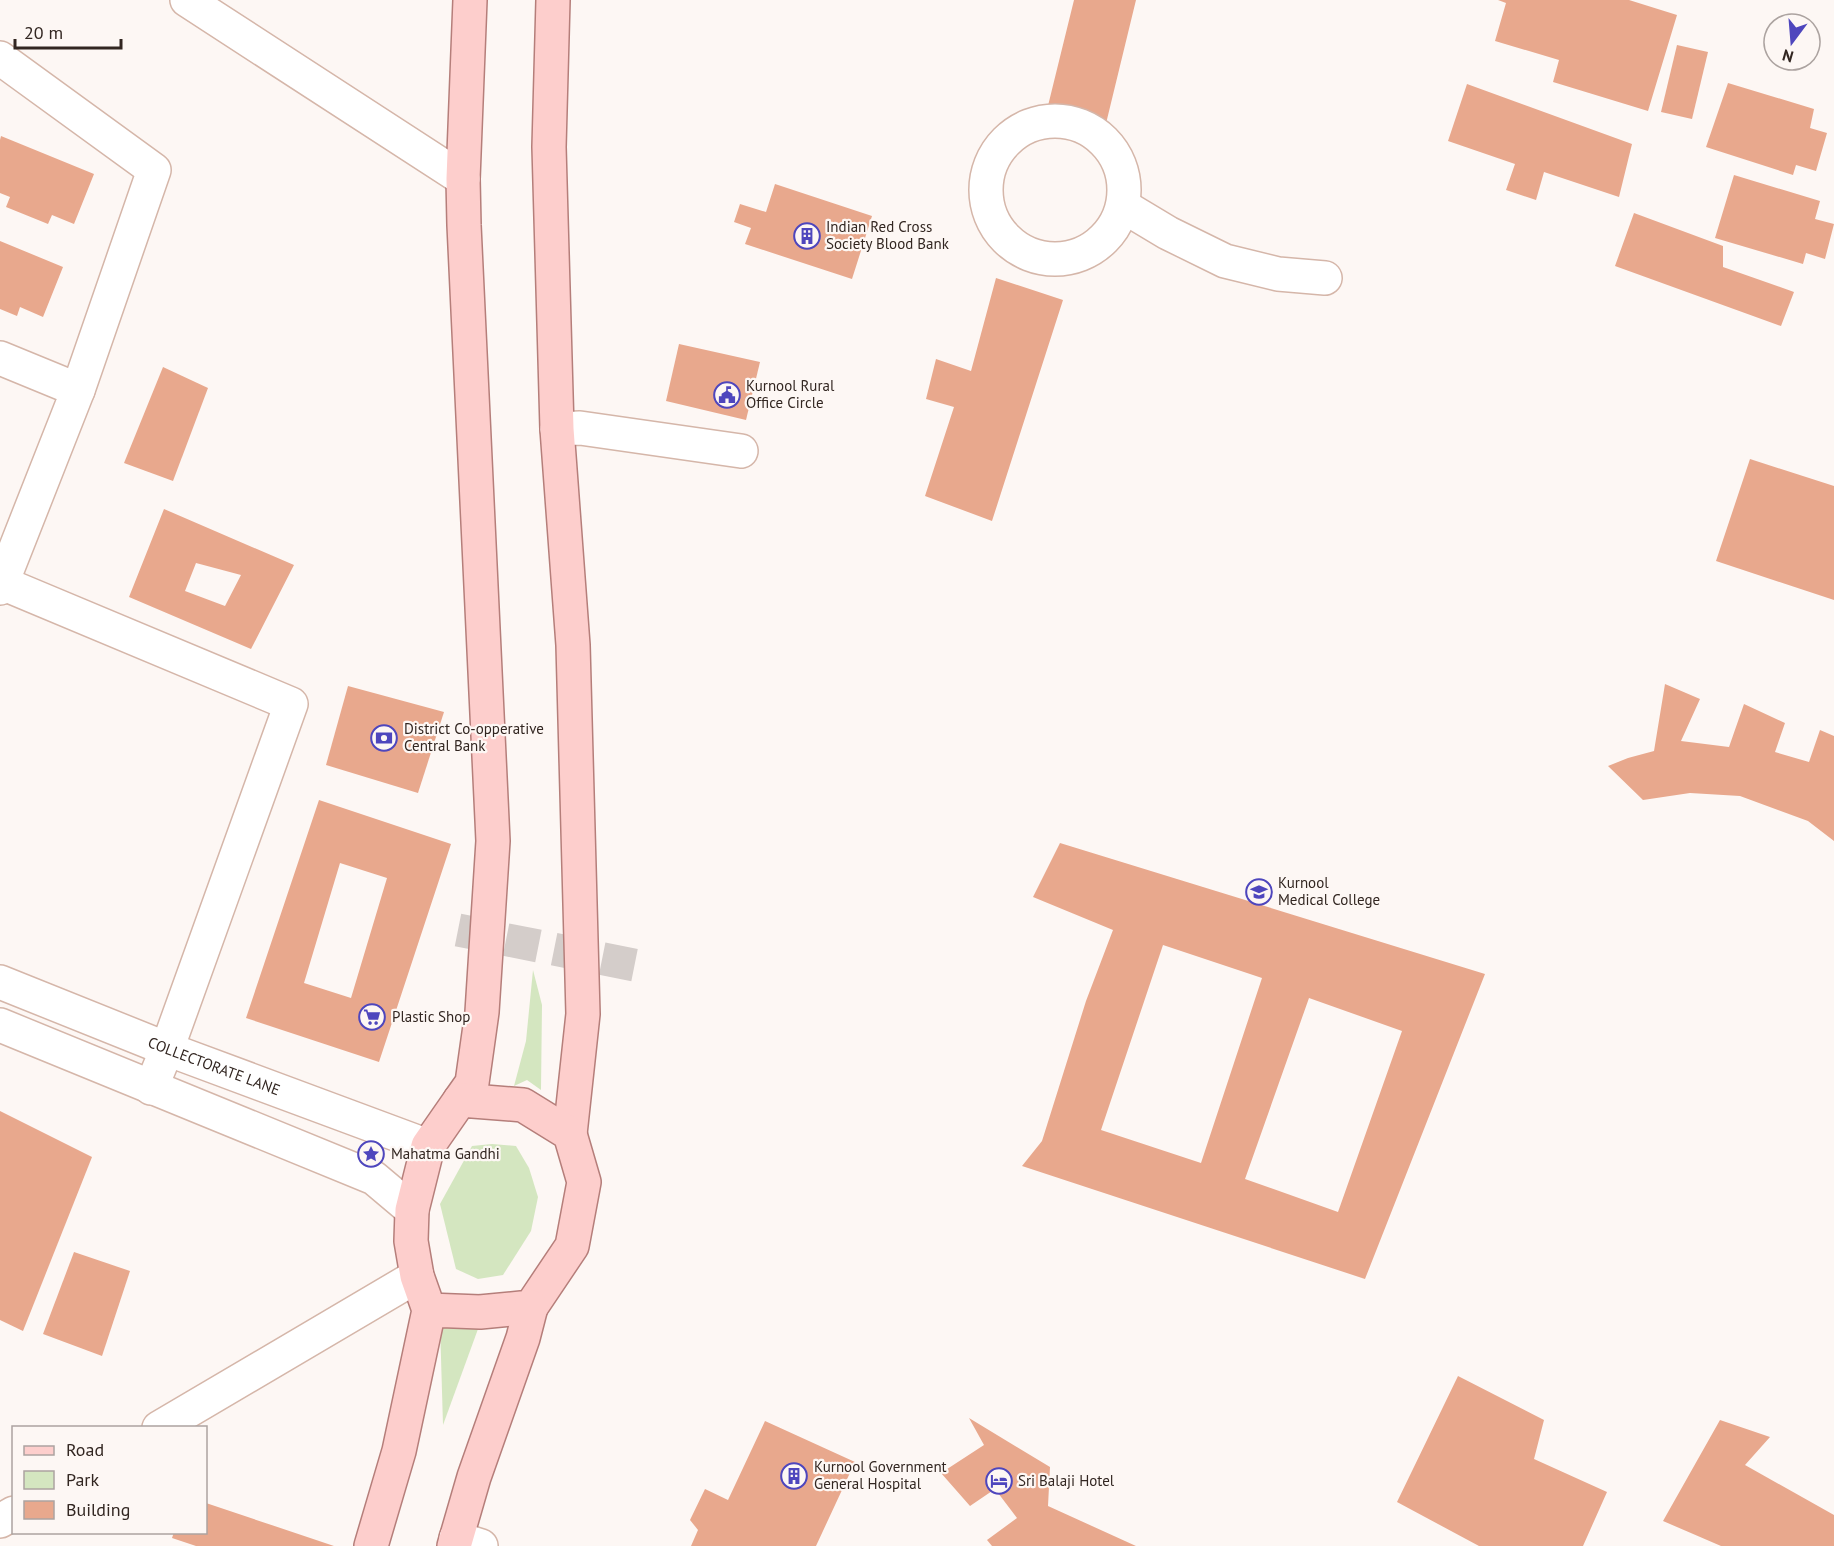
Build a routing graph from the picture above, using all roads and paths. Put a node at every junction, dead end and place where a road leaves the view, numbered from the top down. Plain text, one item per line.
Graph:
1 (187, 0) edge
2 (470, 0) edge
3 (553, 0) edge
4 (0, 58) edge
5 (463, 179) junction
6 (1123, 206) junction
7 (1325, 278) dead end
8 (0, 358) edge
9 (78, 390) junction
10 (557, 429) junction
11 (741, 451) dead end
12 (1, 585) edge
13 (0, 982) edge
14 (0, 1025) edge
15 (167, 1049) junction
16 (151, 1088) junction
17 (460, 1100) junction
18 (570, 1134) junction
19 (428, 1146) junction
20 (412, 1210) junction
21 (417, 1276) junction
22 (531, 1307) junction
23 (429, 1310) junction
24 (162, 1426) edge
25 (464, 1543) edge
26 (371, 1546) edge

1 - 5 street
2 - 5 main road
3 - 10 main road
4 - 9 street
5 - 17 main road
6 - 6 street
6 - 7 street
8 - 9 street
9 - 12 street
10 - 11 street
10 - 18 main road
12 - 15 street
13 - 15 street, COLLECTORATE LANE
14 - 16 street
15 - 16 street
15 - 19 street, COLLECTORATE LANE
16 - 20 street
17 - 18 main road
17 - 19 main road
18 - 22 main road
19 - 20 main road
20 - 21 main road
21 - 23 main road
21 - 24 street
22 - 23 main road
22 - 25 main road
23 - 26 main road

